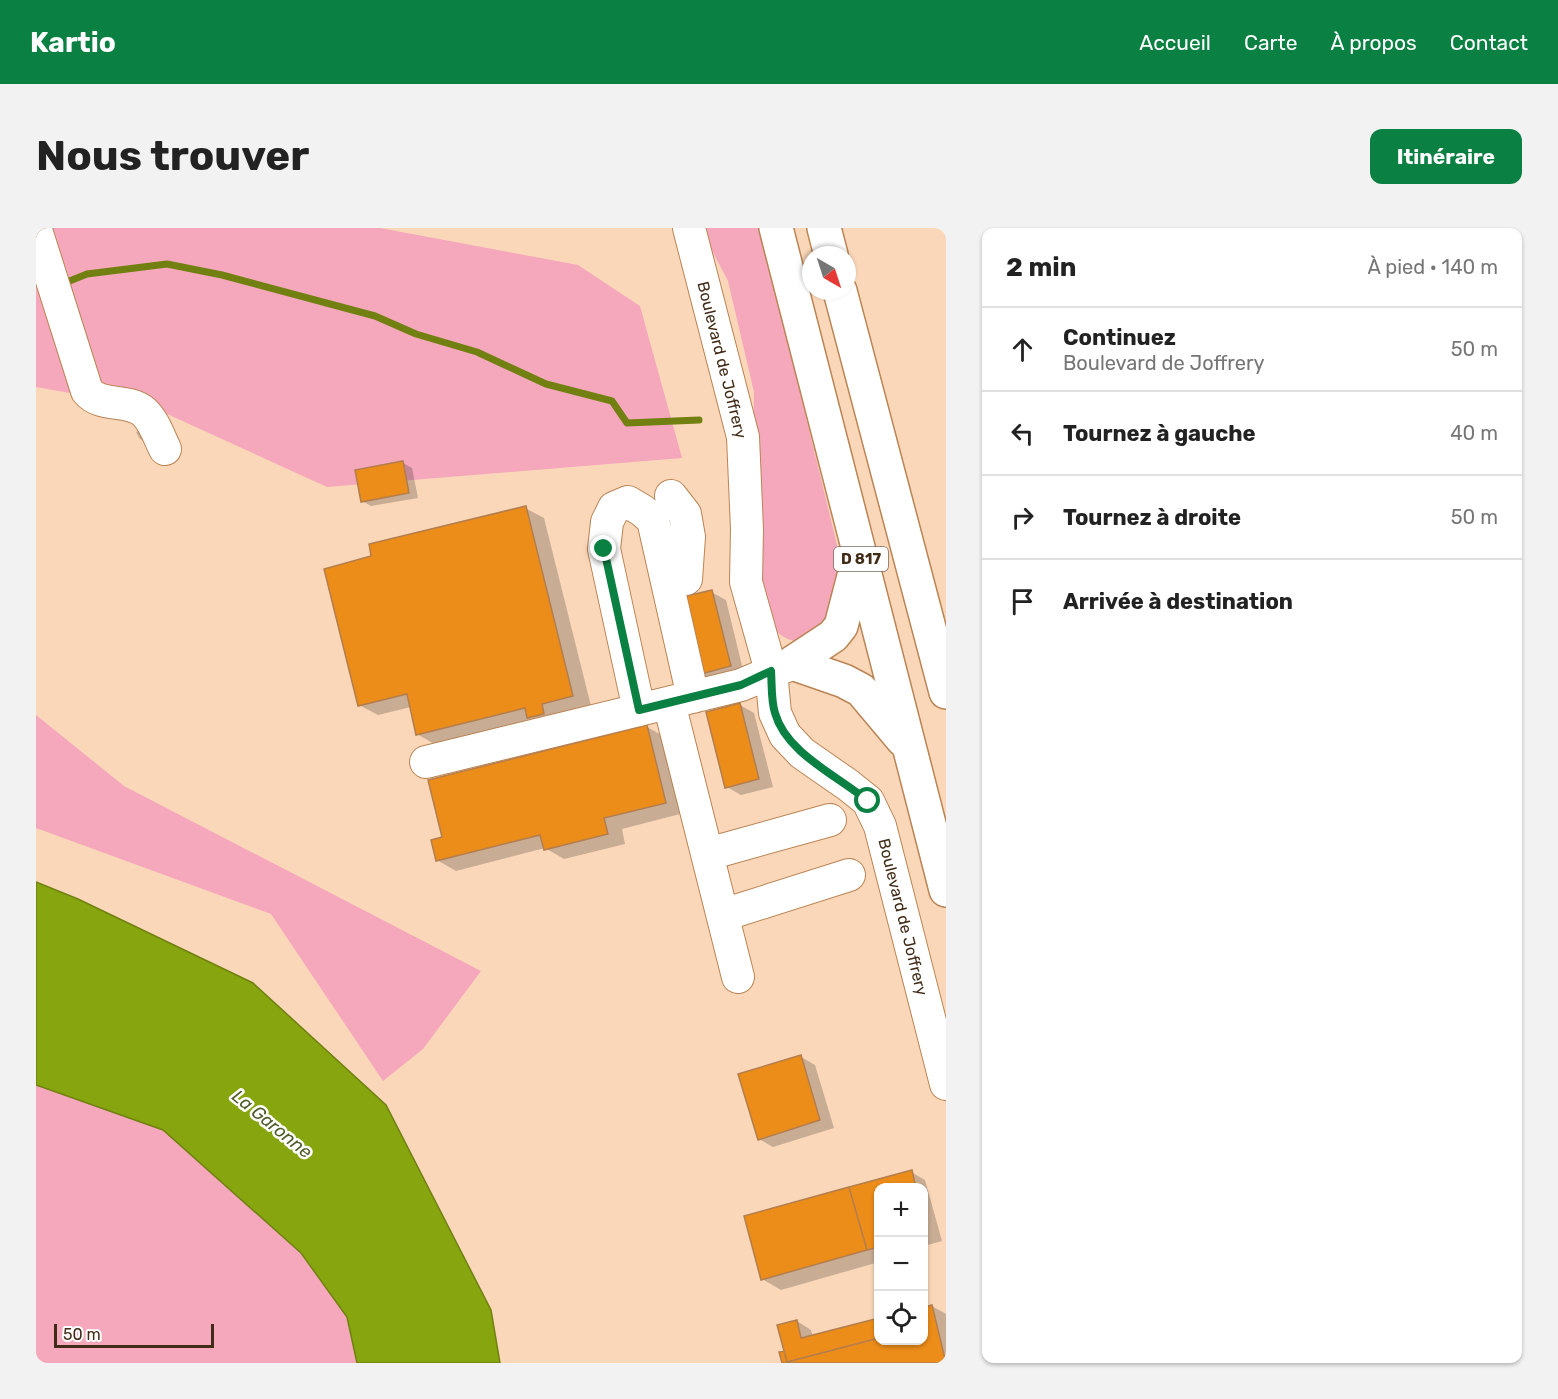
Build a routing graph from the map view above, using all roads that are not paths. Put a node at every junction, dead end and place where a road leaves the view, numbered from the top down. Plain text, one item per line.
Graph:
1 (689, 228) edge
2 (776, 228) edge
3 (824, 228) edge
4 (36, 230) edge
5 (829, 246) edge
6 (842, 300) edge
7 (165, 449) dead end
8 (671, 496) dead end
9 (674, 549) junction
10 (860, 555) junction
11 (911, 566) junction
12 (686, 579) dead end
13 (946, 588) edge
14 (782, 667) junction
15 (946, 692) edge
16 (667, 703) junction
17 (909, 747) junction
18 (426, 762) dead end
19 (830, 820) dead end
20 (708, 854) junction
21 (849, 875) dead end
22 (946, 890) edge
23 (723, 915) junction
24 (738, 977) dead end
25 (946, 1084) edge

1 - 14 street, Boulevard de Joffrery
2 - 10 main road, D 817
3 - 5 main road
4 - 7 street
6 - 11 main road, D 817
8 - 9 street
9 - 12 street
9 - 16 street
9 - 16 street
10 - 14 main road
10 - 17 main road, D 817
11 - 13 main road
11 - 15 main road, D 817
14 - 16 street
14 - 17 main road
14 - 25 street, Boulevard de Joffrery
16 - 18 street
16 - 20 street
17 - 22 main road, D 817
19 - 20 street
20 - 23 street
21 - 23 street
23 - 24 street

